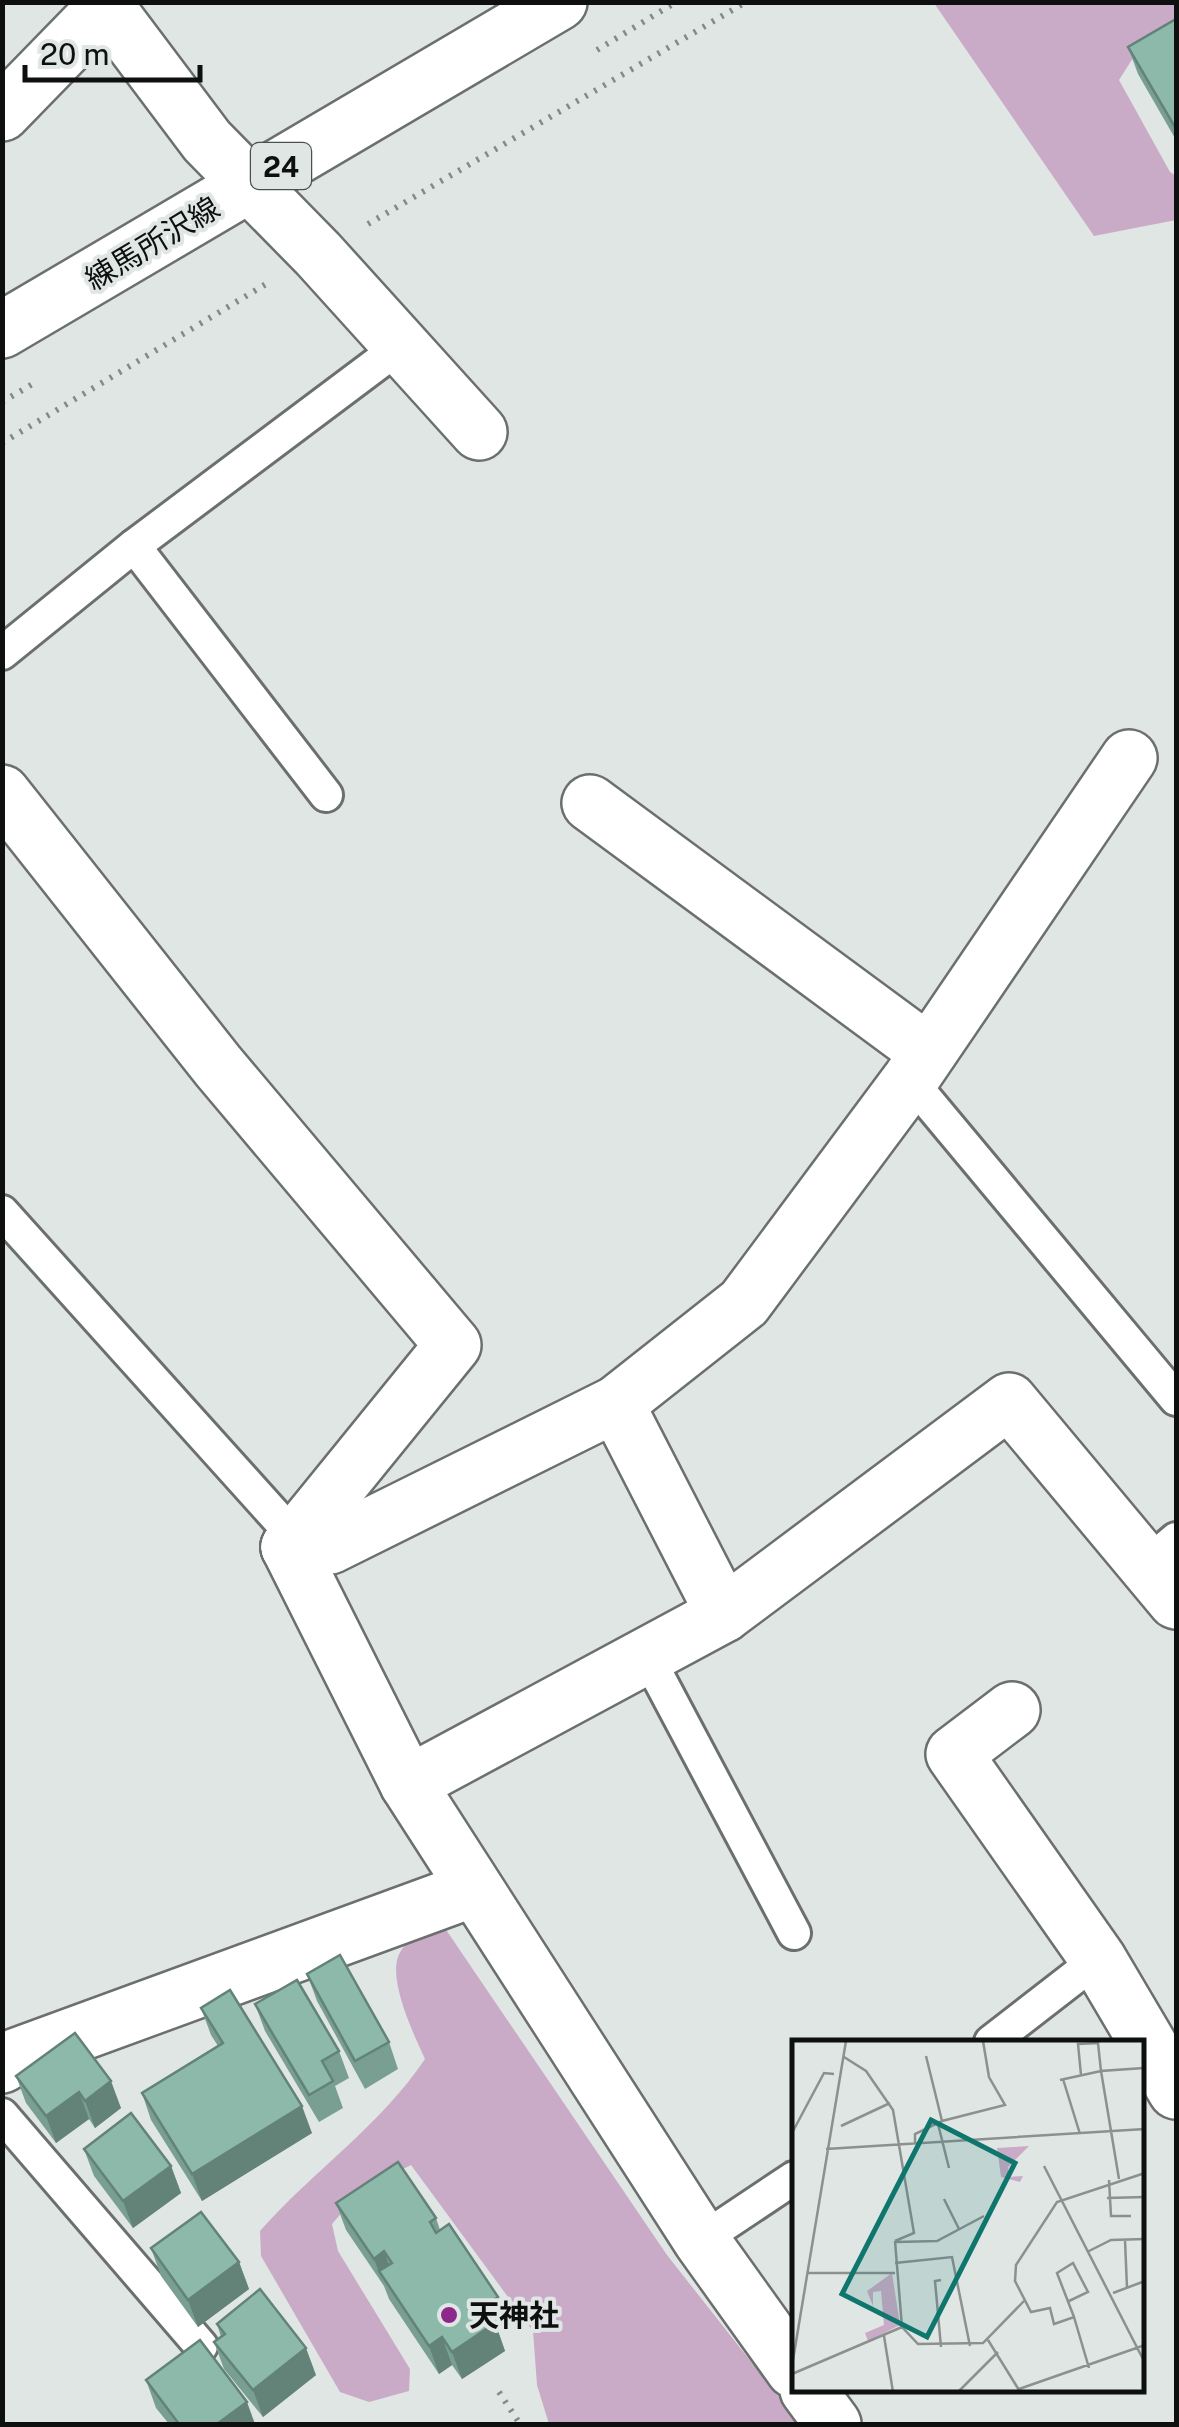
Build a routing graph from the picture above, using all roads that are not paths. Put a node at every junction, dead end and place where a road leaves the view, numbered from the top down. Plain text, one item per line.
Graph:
1 (559, 2) edge
2 (108, 5) edge
3 (2, 113) edge
4 (252, 184) junction
5 (2, 330) edge
6 (402, 344) junction
7 (479, 432) dead end
8 (134, 546) junction
9 (2, 653) edge
10 (1129, 758) dead end
11 (2, 793) edge
12 (326, 794) dead end
13 (590, 802) dead end
14 (919, 1066) junction
15 (2, 1212) edge
16 (1176, 1399) edge
17 (616, 1404) junction
18 (289, 1547) junction
19 (1167, 1568) edge
20 (724, 1614) junction
21 (646, 1654) junction
22 (1012, 1710) dead end
23 (408, 1784) junction
24 (473, 1890) junction
25 (794, 1933) dead end
26 (1098, 1959) junction
27 (994, 2040) edge
28 (2, 2064) edge
29 (1176, 2091) edge
30 (2, 2115) edge
31 (792, 2179) edge
32 (701, 2240) junction
33 (201, 2346) edge
34 (792, 2367) edge
35 (809, 2392) edge
36 (833, 2424) edge

1 - 4 street, 練馬所沢線 / 24
2 - 3 street
2 - 4 street
4 - 5 street, 練馬所沢線 / 24
4 - 6 street
6 - 7 street
6 - 8 lane
8 - 9 lane
8 - 12 lane
10 - 14 street
11 - 18 street
13 - 14 street
14 - 16 lane
14 - 17 street
15 - 18 lane
17 - 18 street
17 - 20 street
18 - 23 street
19 - 20 street
20 - 21 street
21 - 23 street
21 - 25 lane
22 - 26 street
23 - 24 street
24 - 28 street
24 - 32 street
26 - 27 lane
26 - 29 street
30 - 33 lane
31 - 32 lane
32 - 34 street
35 - 36 street

